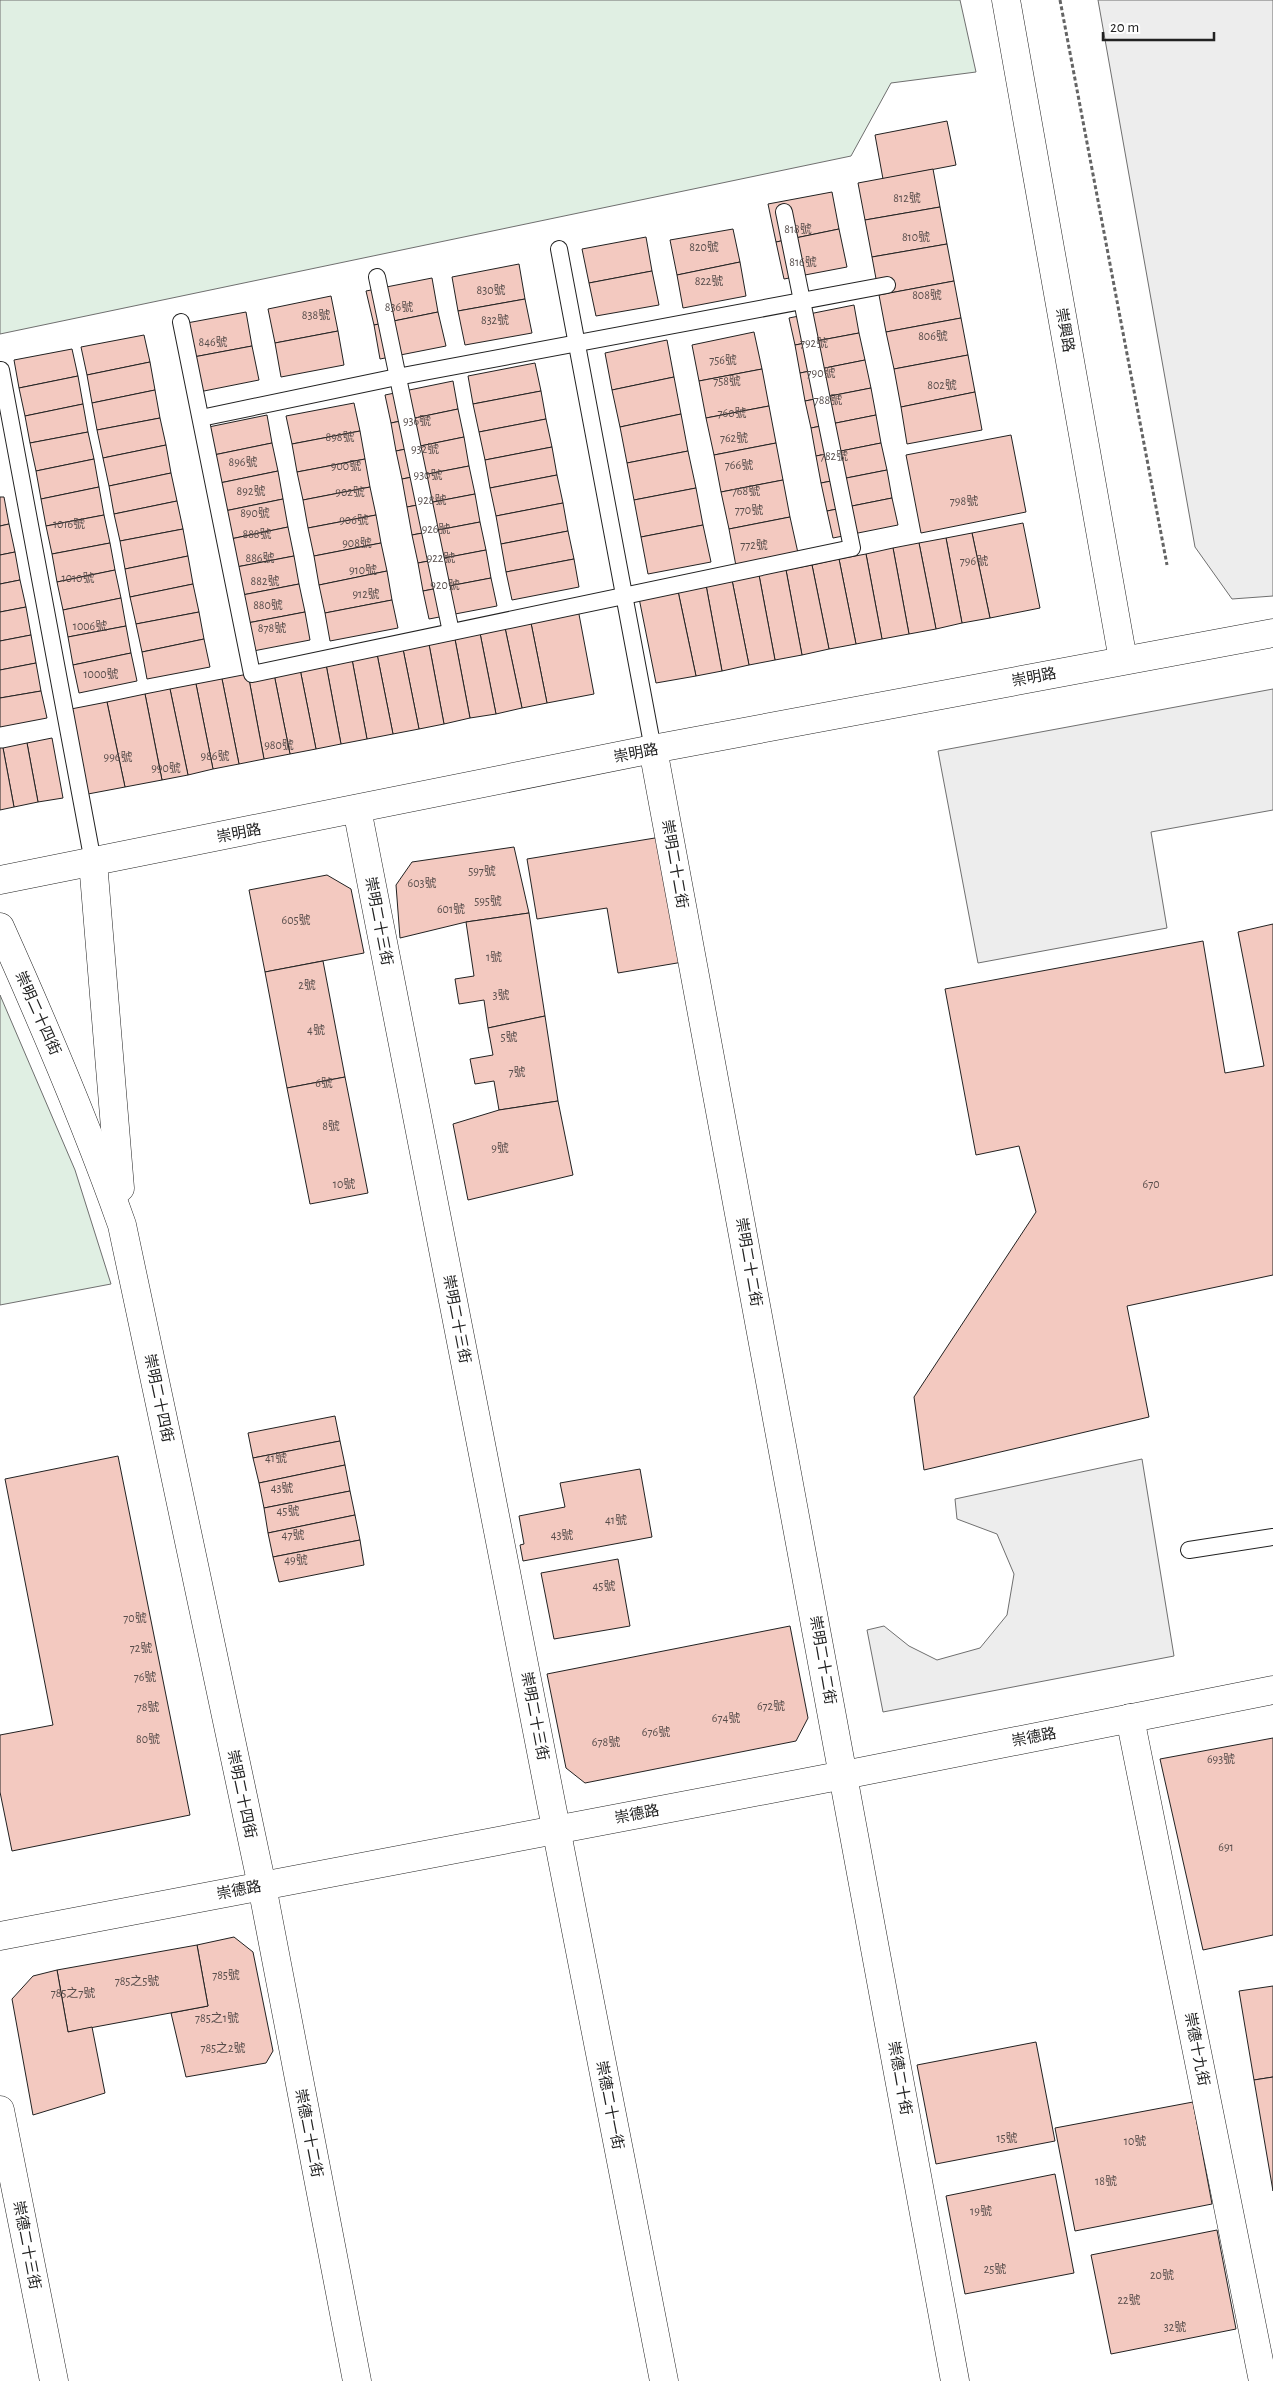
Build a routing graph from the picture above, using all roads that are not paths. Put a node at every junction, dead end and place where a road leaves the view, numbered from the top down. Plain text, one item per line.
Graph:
1 (1006, 0) edge
2 (784, 212) dead end
3 (559, 249) dead end
4 (378, 277) dead end
5 (887, 285) dead end
6 (802, 300) junction
7 (181, 322) dead end
8 (577, 343) junction
9 (1, 370) edge
10 (397, 376) junction
11 (201, 418) junction
12 (625, 596) junction
13 (451, 632) junction
14 (1273, 632) edge
15 (1124, 660) junction
16 (653, 749) junction
17 (357, 809) junction
18 (93, 862) junction
19 (0, 880) edge
20 (0, 927) edge
21 (122, 1225) junction
22 (1273, 1537) edge
23 (1189, 1550) dead end
24 (1273, 1690) edge
25 (1130, 1718) junction
26 (844, 1775) junction
27 (556, 1828) junction
28 (262, 1886) junction
29 (0, 1936) edge
30 (0, 2110) edge
31 (54, 2381) edge
32 (357, 2381) edge
33 (664, 2381) edge
34 (955, 2381) edge
35 (1264, 2381) edge

1 - 15 street, 崇興路
2 - 6 lane
3 - 8 lane
4 - 10 lane
5 - 6 lane
6 - 8 lane
6 - 12 lane
7 - 11 lane
8 - 10 lane
8 - 12 lane
9 - 18 lane
10 - 11 lane
10 - 13 lane
11 - 13 lane
12 - 13 lane
12 - 16 lane
14 - 15 street, 崇明路
15 - 16 street, 崇明路
16 - 17 street, 崇明路
16 - 26 street, 崇明二十二街
17 - 18 street, 崇明路
17 - 27 street, 崇明二十三街
18 - 19 street, 崇明路
18 - 21 street
20 - 21 street, 崇明二十四街
21 - 28 street, 崇明二十四街
22 - 23 lane
24 - 25 street, 崇德路
25 - 26 street, 崇德路
25 - 35 street, 崇德十九街
26 - 27 street, 崇德路
26 - 34 street, 崇德二十街
27 - 28 street, 崇德路
27 - 33 street, 崇德二十一街
28 - 29 street, 崇德路
28 - 32 street, 崇德二十二街
30 - 31 street, 崇德二十三街

